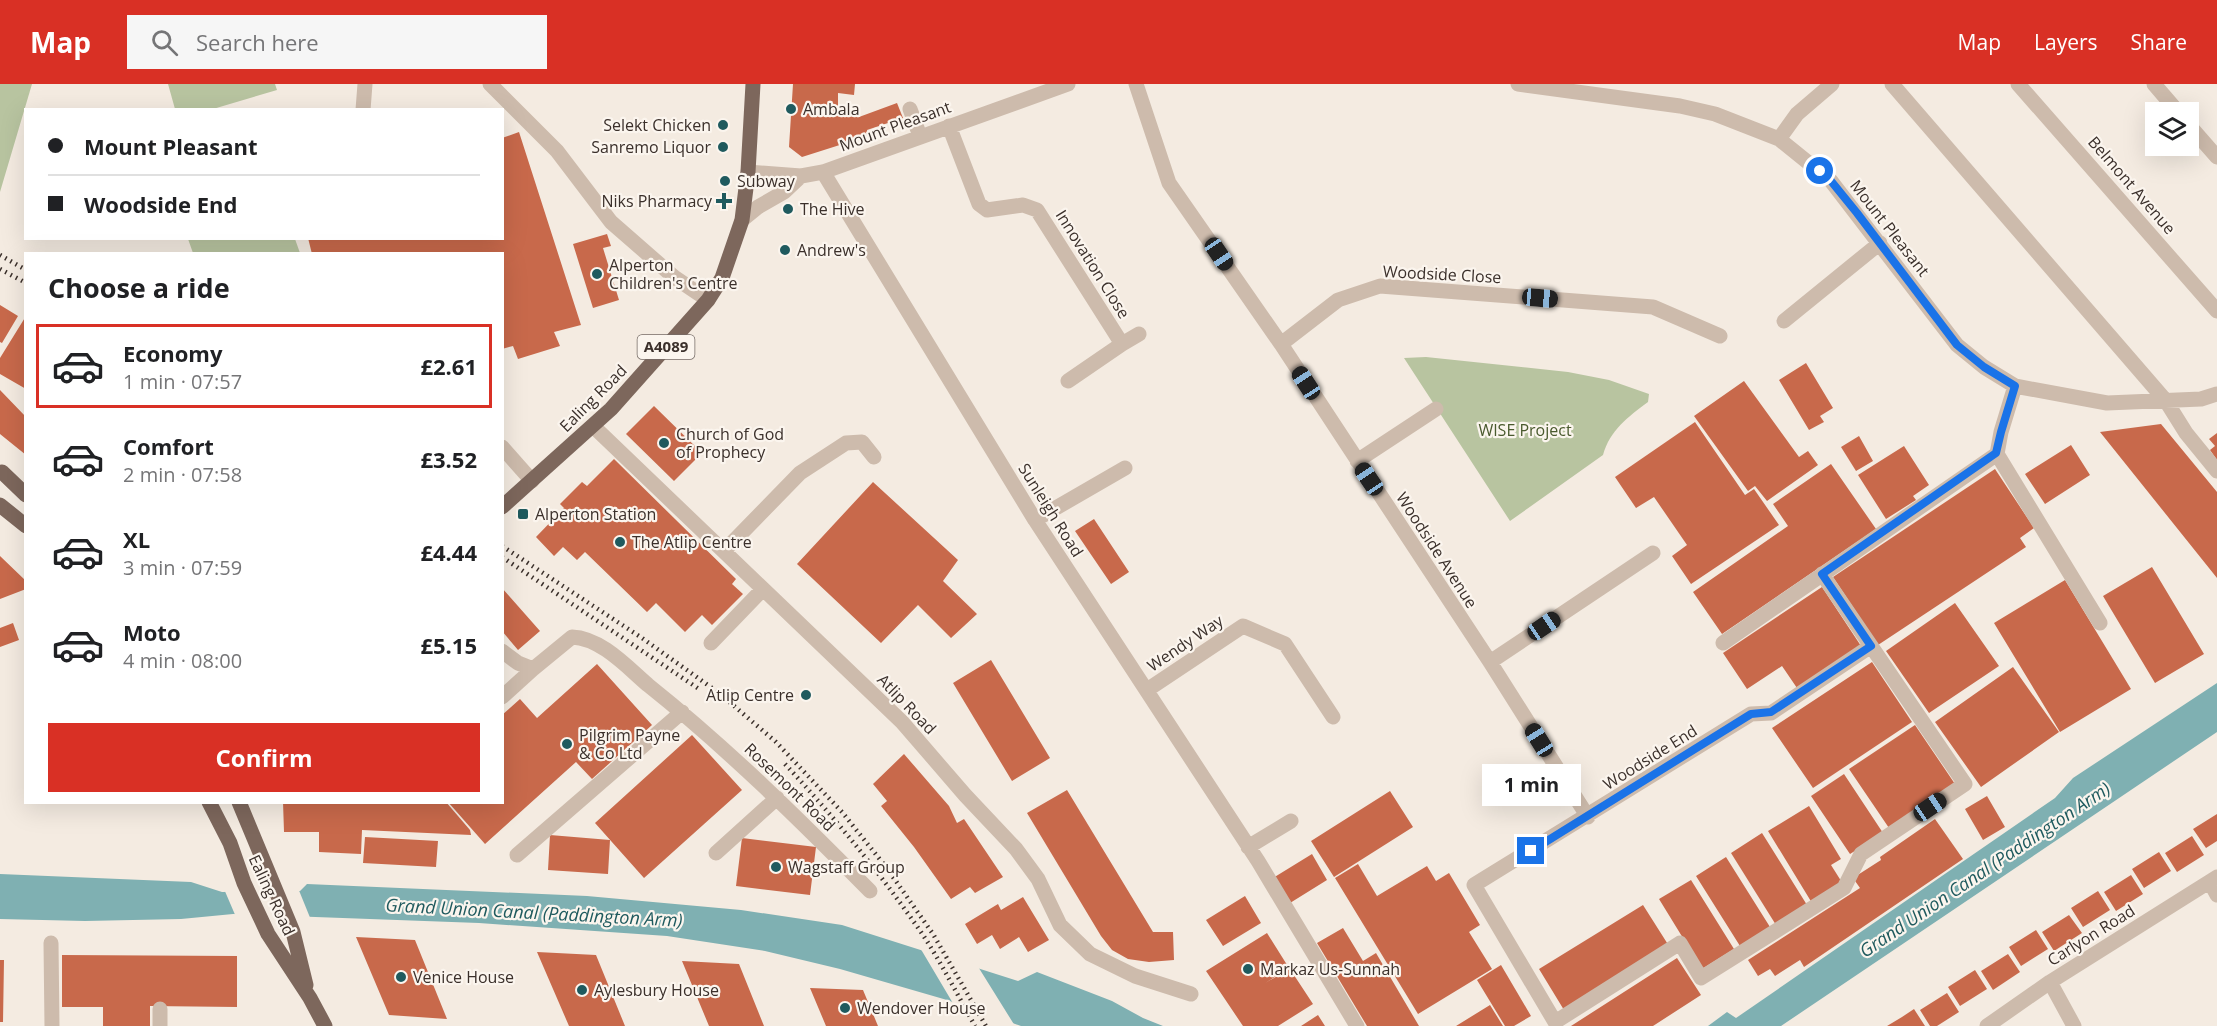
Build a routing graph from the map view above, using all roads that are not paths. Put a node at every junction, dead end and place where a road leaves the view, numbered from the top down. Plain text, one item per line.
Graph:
1 (365, 84) edge
2 (490, 84) edge
3 (753, 84) edge
4 (1068, 84) edge
5 (1136, 84) edge
6 (1518, 84) edge
7 (1832, 84) edge
8 (1892, 84) edge
9 (2018, 84) edge
10 (2154, 84) edge
11 (2169, 102) edge
12 (363, 108) edge
13 (910, 109) dead end
14 (949, 126) junction
15 (920, 136) junction
16 (2199, 137) edge
17 (1779, 139) junction
18 (2217, 157) edge
19 (748, 172) junction
20 (823, 172) junction
21 (801, 176) junction
22 (742, 220) junction
23 (1880, 243) junction
24 (708, 300) junction
25 (2217, 311) edge
26 (1784, 321) dead end
27 (1139, 334) dead end
28 (1720, 336) dead end
29 (1122, 344) junction
30 (1281, 344) junction
31 (1068, 381) dead end
32 (2015, 386) junction
33 (2217, 394) edge
34 (2166, 401) junction
35 (1436, 409) dead end
36 (593, 426) junction
37 (504, 449) edge
38 (1996, 453) junction
39 (874, 457) dead end
40 (1357, 460) junction
41 (504, 462) edge
42 (1125, 468) dead end
43 (2217, 471) edge
44 (1, 474) edge
45 (532, 481) junction
46 (24, 493) edge
47 (0, 505) edge
48 (504, 505) edge
49 (1035, 520) junction
50 (24, 524) edge
51 (724, 551) junction
52 (1653, 553) dead end
53 (1822, 574) junction
54 (763, 589) junction
55 (2100, 623) dead end
56 (711, 643) dead end
57 (1723, 643) dead end
58 (1871, 646) junction
59 (504, 652) edge
60 (1490, 662) junction
61 (534, 669) junction
62 (1147, 690) junction
63 (504, 695) edge
64 (682, 712) junction
65 (1333, 717) dead end
66 (777, 798) junction
67 (210, 804) edge
68 (220, 804) edge
69 (240, 804) edge
70 (1588, 817) junction
71 (1291, 821) dead end
72 (230, 843) junction
73 (1248, 847) junction
74 (716, 853) dead end
75 (517, 855) dead end
76 (2214, 885) edge
77 (870, 891) dead end
78 (51, 943) dead end
79 (2049, 982) junction
80 (1191, 994) dead end
81 (310, 998) junction
82 (160, 1009) dead end
83 (52, 1026) edge
84 (160, 1026) edge
85 (325, 1026) edge
86 (1357, 1026) edge
87 (1987, 1026) edge
88 (2074, 1026) edge

1 - 12 street
2 - 24 street
3 - 19 main road, A4089
4 - 14 street, Mount Pleasant
5 - 30 street, Woodside Avenue
6 - 17 street, Mount Pleasant
7 - 17 street
8 - 34 street
9 - 25 street, Belmont Avenue
10 - 11 street
13 - 15 street
14 - 15 street, Mount Pleasant
14 - 29 street, Innovation Close
15 - 20 street, Mount Pleasant
16 - 18 street
17 - 23 street, Mount Pleasant
19 - 21 street, Mount Pleasant
19 - 22 main road, Ealing Road / A4089
20 - 21 street, Mount Pleasant
20 - 49 street, Sunleigh Road
21 - 22 street
22 - 24 main road, Ealing Road / A4089
23 - 26 street
23 - 32 street, Mount Pleasant
24 - 36 main road, Ealing Road / A4089
27 - 29 street
28 - 30 street, Woodside Close
29 - 31 street, Innovation Close
30 - 40 street, Woodside Avenue
32 - 34 street, Mount Pleasant
32 - 38 street
33 - 34 street, Mount Pleasant
34 - 43 street
35 - 40 street
36 - 45 main road, Ealing Road / A4089
36 - 51 street, Atlip Road
37 - 45 street
38 - 53 street
38 - 55 street
39 - 51 street
40 - 60 street, Woodside Avenue
41 - 45 street
42 - 49 street
44 - 46 main road
45 - 48 main road, Ealing Road / A4089
47 - 50 main road
49 - 62 street, Sunleigh Road
51 - 54 street, Atlip Road
52 - 60 street
53 - 57 street
53 - 58 street
54 - 56 street
54 - 80 street, Atlip Road
58 - 70 street, Woodside End
58 - 70 street, Woodside End
59 - 61 street
60 - 70 street, Woodside Avenue
61 - 63 street, Rosemont Road
61 - 64 street, Rosemont Road
62 - 65 street, Wendy Way
62 - 73 street, Sunleigh Road
64 - 66 street, Rosemont Road
64 - 75 street
66 - 74 street
66 - 77 street, Rosemont Road
67 - 72 main road, Ealing Road
68 - 72 main road
69 - 81 main road, Ealing Road
71 - 73 street
72 - 81 main road, Ealing Road
73 - 86 street, Sunleigh Road
76 - 79 street, Carlyon Road
78 - 83 street
79 - 87 street, Carlyon Road
79 - 88 street
81 - 85 main road, Ealing Road
82 - 84 street

